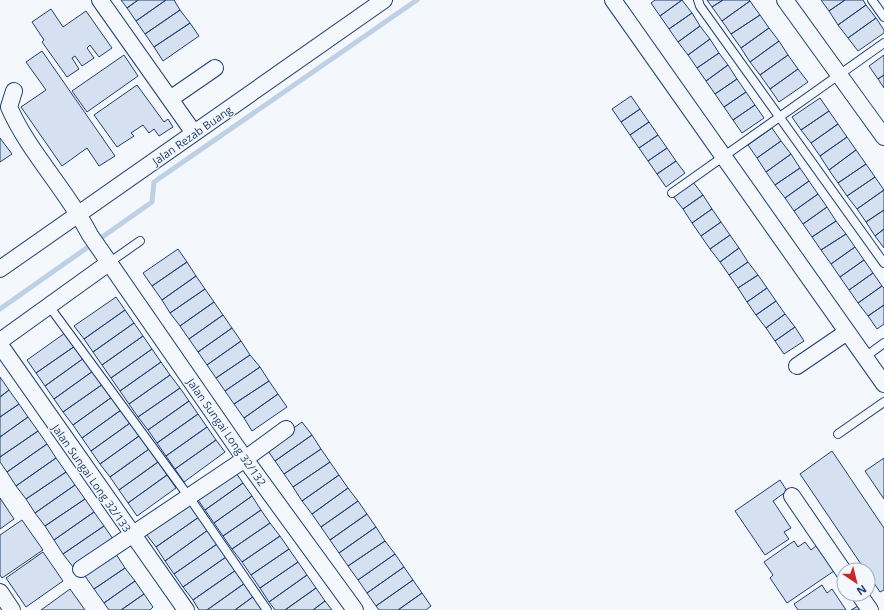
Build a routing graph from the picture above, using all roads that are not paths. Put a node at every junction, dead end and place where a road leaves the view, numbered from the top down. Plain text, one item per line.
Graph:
1 (100, 0) edge
2 (384, 0) edge
3 (613, 0) edge
4 (698, 0) edge
5 (784, 0) edge
6 (872, 0) edge
7 (884, 17) edge
8 (884, 44) edge
9 (215, 68) dead end
10 (839, 75) junction
11 (14, 91) dead end
12 (170, 99) junction
13 (779, 117) junction
14 (194, 133) junction
15 (884, 137) edge
16 (723, 156) junction
17 (672, 193) dead end
18 (79, 214) junction
19 (140, 241) dead end
20 (106, 257) junction
21 (884, 264) edge
22 (0, 269) edge
23 (48, 306) junction
24 (847, 332) junction
25 (0, 341) edge
26 (884, 343) edge
27 (0, 345) edge
28 (865, 357) junction
29 (797, 366) dead end
30 (884, 384) edge
31 (884, 402) edge
32 (286, 429) dead end
33 (838, 434) dead end
34 (245, 459) junction
35 (792, 496) dead end
36 (189, 497) junction
37 (132, 535) junction
38 (837, 562) edge
39 (81, 569) dead end
40 (0, 592) edge
41 (12, 610) edge
42 (186, 610) edge
43 (267, 610) edge
44 (355, 610) edge

1 - 12 street
2 - 14 street, Jalan Rezab Buang
3 - 16 street
4 - 13 lane
5 - 10 street
6 - 7 lane
8 - 10 lane
9 - 12 street
10 - 13 lane
10 - 15 street
11 - 18 street, Jalan Sungai Long 32/132
12 - 14 street
13 - 16 lane
13 - 21 lane
14 - 18 street, Jalan Rezab Buang
16 - 17 lane
16 - 24 street
18 - 20 street, Jalan Sungai Long 32/132
18 - 22 street, Jalan Rezab Buang
19 - 20 lane
20 - 23 street
20 - 34 street, Jalan Sungai Long 32/132
23 - 25 street
23 - 36 lane
24 - 28 street
24 - 29 street
26 - 28 lane
27 - 37 street, Jalan Sungai Long 32/133
28 - 30 street
31 - 33 lane
32 - 34 street
34 - 36 street
34 - 44 street, Jalan Sungai Long 32/132
35 - 38 street
36 - 37 street
36 - 43 lane
37 - 39 street
37 - 42 street, Jalan Sungai Long 32/133
40 - 41 street

